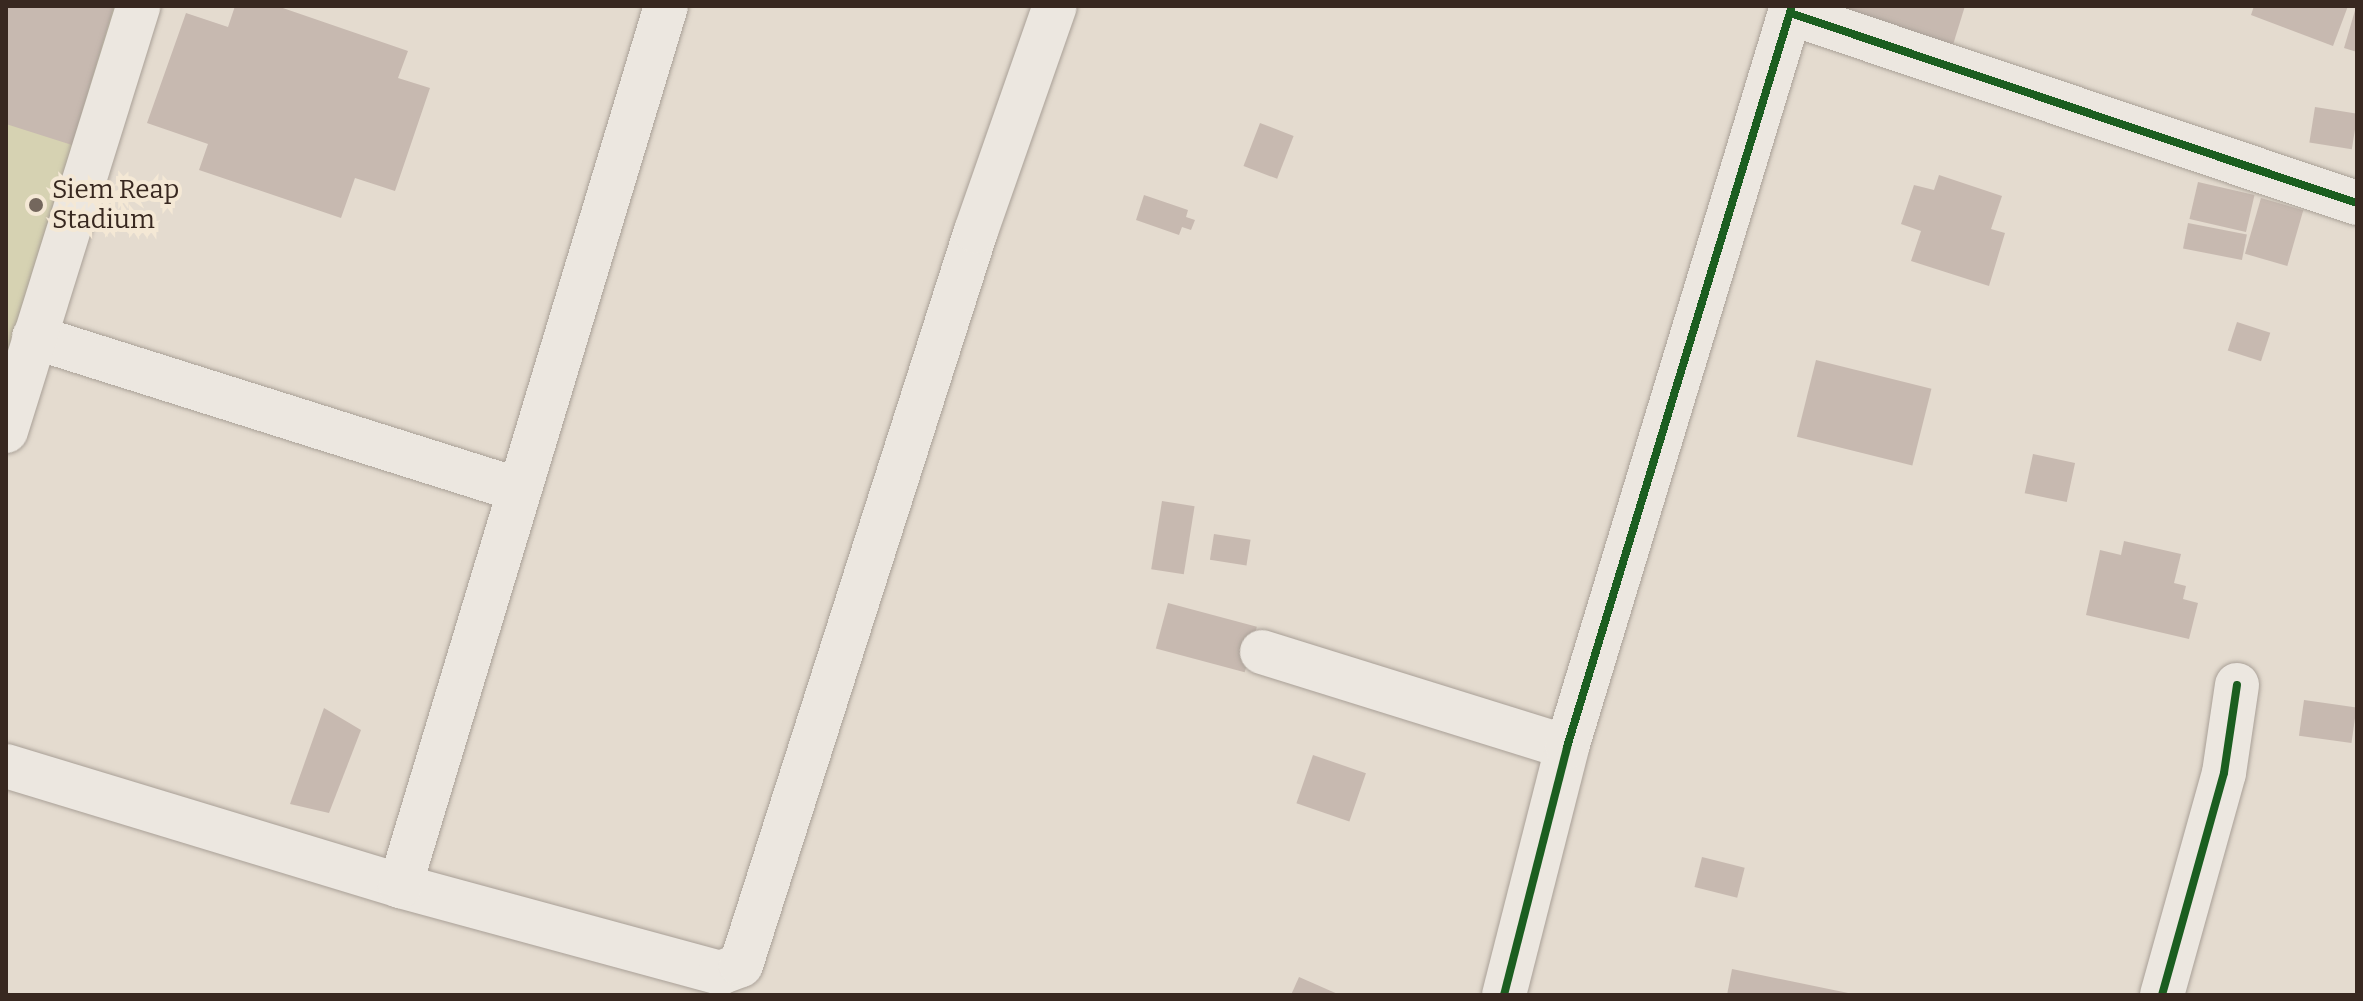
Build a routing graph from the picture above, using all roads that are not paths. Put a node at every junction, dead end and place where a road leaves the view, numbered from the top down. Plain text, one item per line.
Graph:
1 (138, 6) edge
2 (666, 6) edge
3 (1055, 6) edge
4 (1791, 9) edge
5 (2357, 203) edge
6 (34, 337) junction
7 (6, 431) edge
8 (516, 489) junction
9 (1262, 652) dead end
10 (2237, 685) dead end
11 (1567, 747) junction
12 (6, 766) edge
13 (400, 886) junction
14 (1504, 995) edge
15 (2162, 995) edge

1 - 6 street
2 - 8 street
3 - 13 street
4 - 5 street
4 - 11 street
6 - 7 street
6 - 8 street
8 - 13 street
9 - 11 street
10 - 15 street
11 - 14 street
12 - 13 street

